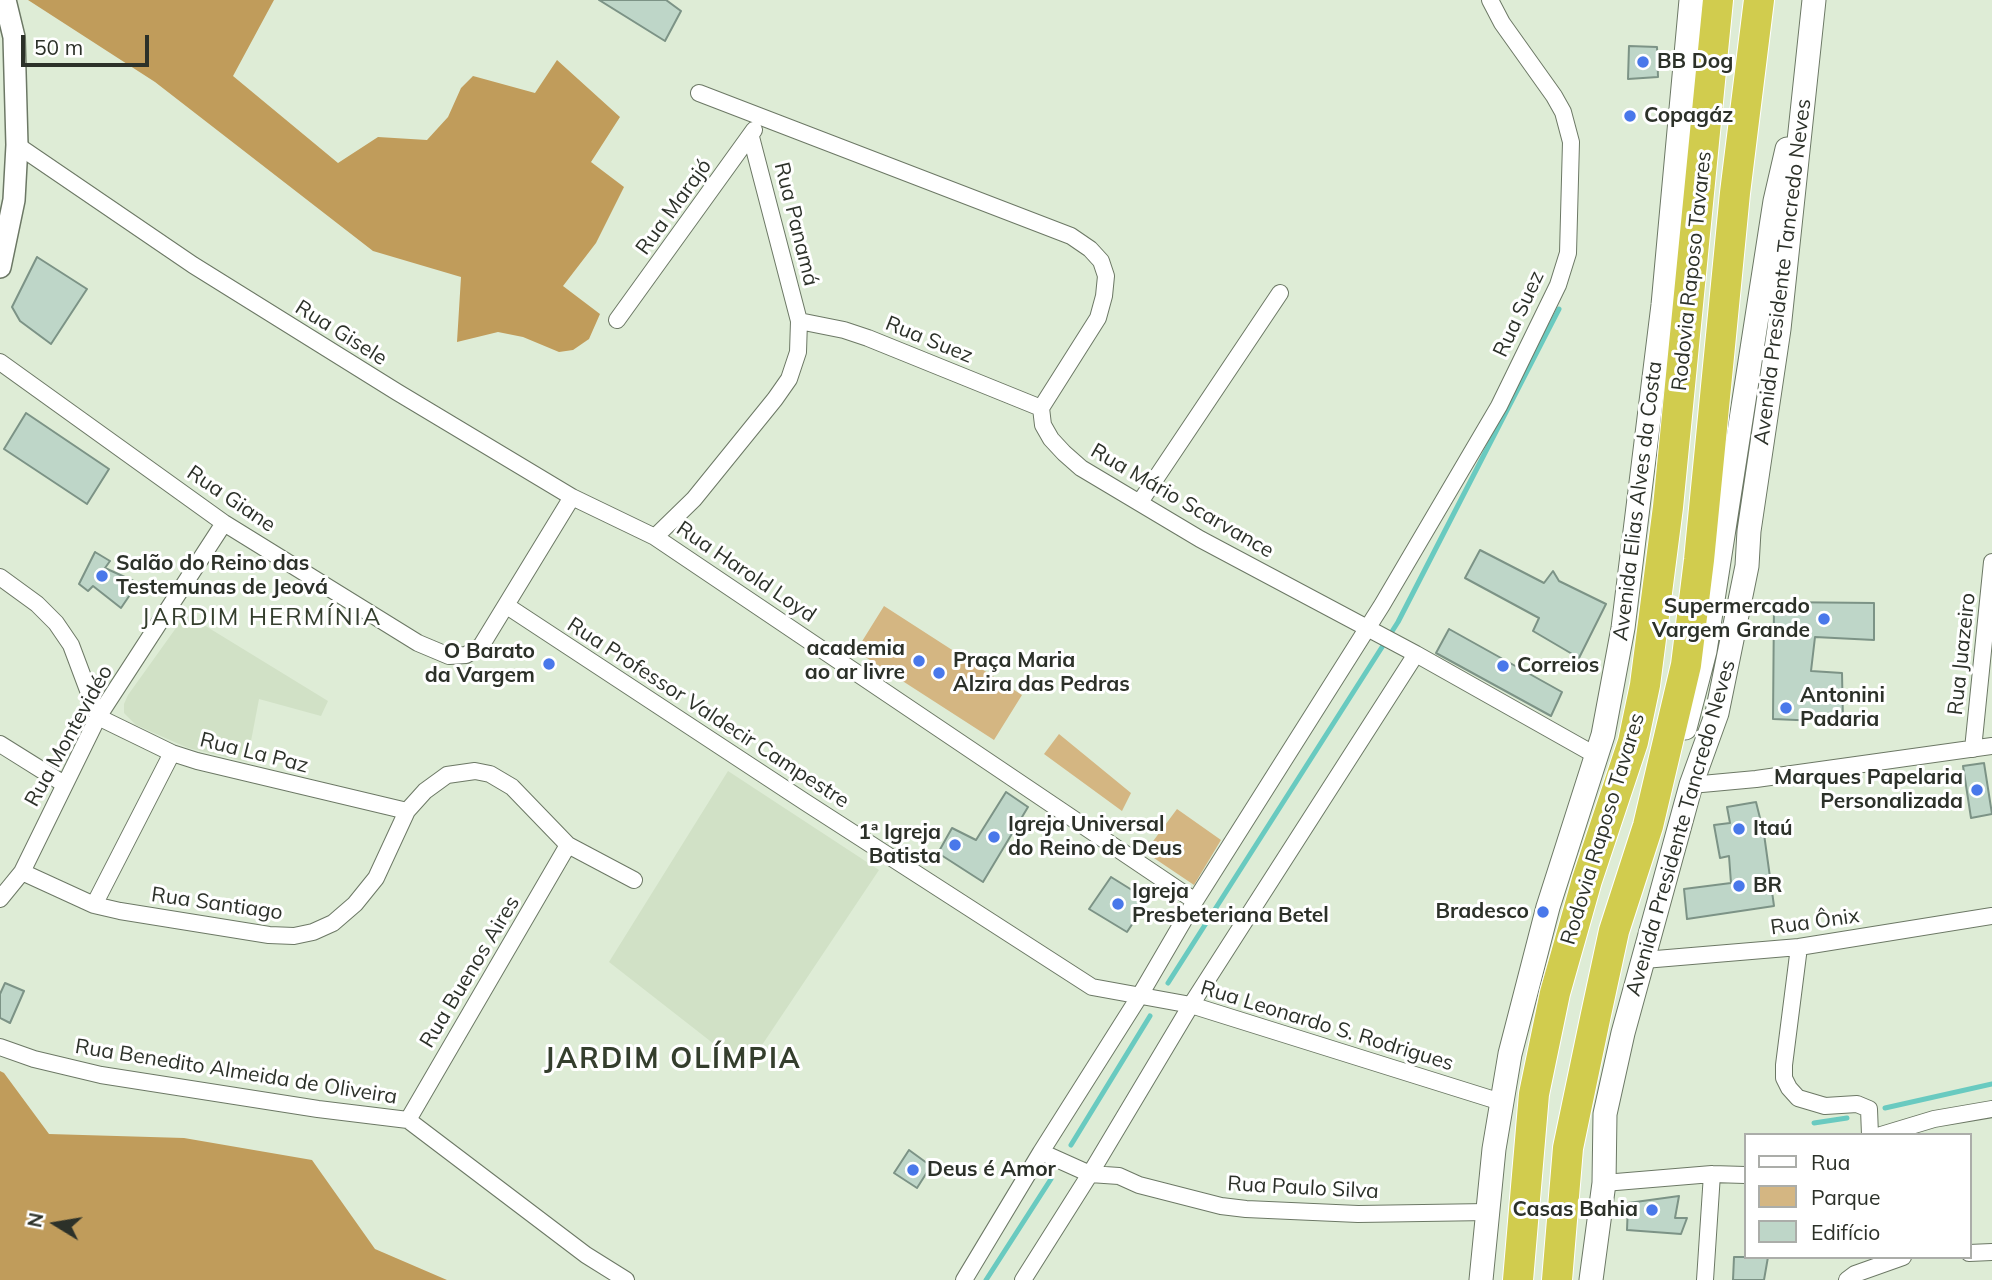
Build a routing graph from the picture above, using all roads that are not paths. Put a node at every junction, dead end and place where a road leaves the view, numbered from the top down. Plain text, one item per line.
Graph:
1 (5, 0) edge
2 (1490, 0) edge
3 (1691, 0) edge
4 (1718, 0) edge
5 (1759, 0) edge
6 (1814, 0) edge
7 (1811, 45) junction
8 (699, 93) dead end
9 (760, 115) junction
10 (751, 137) junction
11 (17, 145) junction
12 (0, 267) edge
13 (1280, 293) dead end
14 (617, 320) dead end
15 (799, 321) junction
16 (0, 362) edge
17 (1041, 408) junction
18 (572, 497) junction
19 (1140, 502) junction
20 (223, 523) junction
21 (655, 537) junction
22 (1992, 562) edge
23 (0, 577) edge
24 (507, 606) junction
25 (1367, 630) junction
26 (1416, 654) junction
27 (98, 717) junction
28 (0, 744) edge
29 (1992, 746) edge
30 (1973, 749) junction
31 (172, 753) junction
32 (1597, 756) junction
33 (64, 784) junction
34 (1691, 785) junction
35 (407, 811) junction
36 (1648, 826) junction
37 (568, 845) junction
38 (22, 872) junction
39 (634, 880) dead end
40 (0, 899) edge
41 (1195, 901) junction
42 (94, 905) junction
43 (1992, 916) edge
44 (1799, 947) junction
45 (1644, 960) junction
46 (1139, 997) junction
47 (1191, 1005) junction
48 (0, 1047) edge
49 (1501, 1102) junction
50 (1992, 1109) edge
51 (408, 1120) junction
52 (1870, 1133) edge
53 (1888, 1133) edge
54 (1041, 1152) junction
55 (1090, 1174) junction
56 (1712, 1174) junction
57 (1744, 1175) edge
58 (1604, 1183) junction
59 (1488, 1212) junction
60 (1992, 1252) edge
61 (1971, 1253) edge
62 (1898, 1259) edge
63 (626, 1280) edge
64 (964, 1280) edge
65 (1023, 1280) edge
66 (1482, 1280) edge
67 (1518, 1280) edge
68 (1557, 1280) edge
69 (1591, 1280) edge
70 (1705, 1280) edge
71 (1847, 1280) edge

1 - 11 street
2 - 25 street, Rua Suez
3 - 32 main road, Avenida Elias Alves da Costa
4 - 67 highway, Rodovia Raposo Tavares
5 - 36 highway, Rodovia Raposo Tavares
6 - 7 main road, Avenida Presidente Tancredo Neves
7 - 34 main road, Avenida Presidente Tancredo Neves
7 - 36 main road
8 - 9 street
9 - 10 street, Rua Marajó
9 - 17 street
10 - 14 street, Rua Marajó
10 - 15 street, Rua Panamá
11 - 12 street
11 - 18 street, Rua Gisele
13 - 19 street
15 - 17 street, Rua Suez
15 - 21 street, Rua Panamá
16 - 20 street, Rua Giane
17 - 19 street, Rua Mário Scarvance
18 - 21 street, Rua Gisele
18 - 24 street, Rua Giane
19 - 25 street, Rua Mário Scarvance
20 - 24 street, Rua Giane
20 - 27 street, Rua Montevidéo
21 - 41 street, Rua Harold Loyd
22 - 30 street, Rua Juazeiro
23 - 27 street
24 - 46 street, Rua Professor Valdecir Campestre
25 - 26 street, Rua Mário Scarvance
25 - 41 street, Rua Suez
26 - 32 street, Rua Mário Scarvance
26 - 47 street
27 - 31 street, Rua La Paz
27 - 33 street, Rua Montevidéo
28 - 33 street
29 - 30 street
30 - 34 street
31 - 35 street, Rua La Paz
31 - 42 street
32 - 49 main road, Avenida Elias Alves da Costa
33 - 38 street, Rua Montevidéo
34 - 45 main road, Avenida Presidente Tancredo Neves
35 - 37 street, Rua Santiago
35 - 42 street, Rua Santiago
36 - 68 highway, Rodovia Raposo Tavares
37 - 39 street, Rua Santiago
37 - 51 street, Rua Buenos Aires
38 - 40 street, Rua Montevidéo
38 - 42 street, Rua Santiago
41 - 46 street, Rua Suez
43 - 44 street, Rua Ônix
44 - 45 street, Rua Ônix
44 - 52 street
45 - 58 main road, Avenida Presidente Tancredo Neves
46 - 47 street, Rua Leonardo S. Rodrigues
46 - 54 street, Rua Suez
47 - 49 street, Rua Leonardo S. Rodrigues
47 - 55 street
48 - 51 street, Rua Benedito Almeida de Oliveira
49 - 59 main road, Avenida Elias Alves da Costa
50 - 53 street
51 - 63 street, Rua Benedito Almeida de Oliveira
54 - 55 street, Rua Paulo Silva
54 - 64 street, Rua Suez
55 - 59 street, Rua Paulo Silva
55 - 65 street
56 - 57 street
56 - 58 street
56 - 70 street
58 - 69 main road, Avenida Presidente Tancredo Neves
59 - 66 main road, Avenida Elias Alves da Costa
60 - 61 street
62 - 71 street

